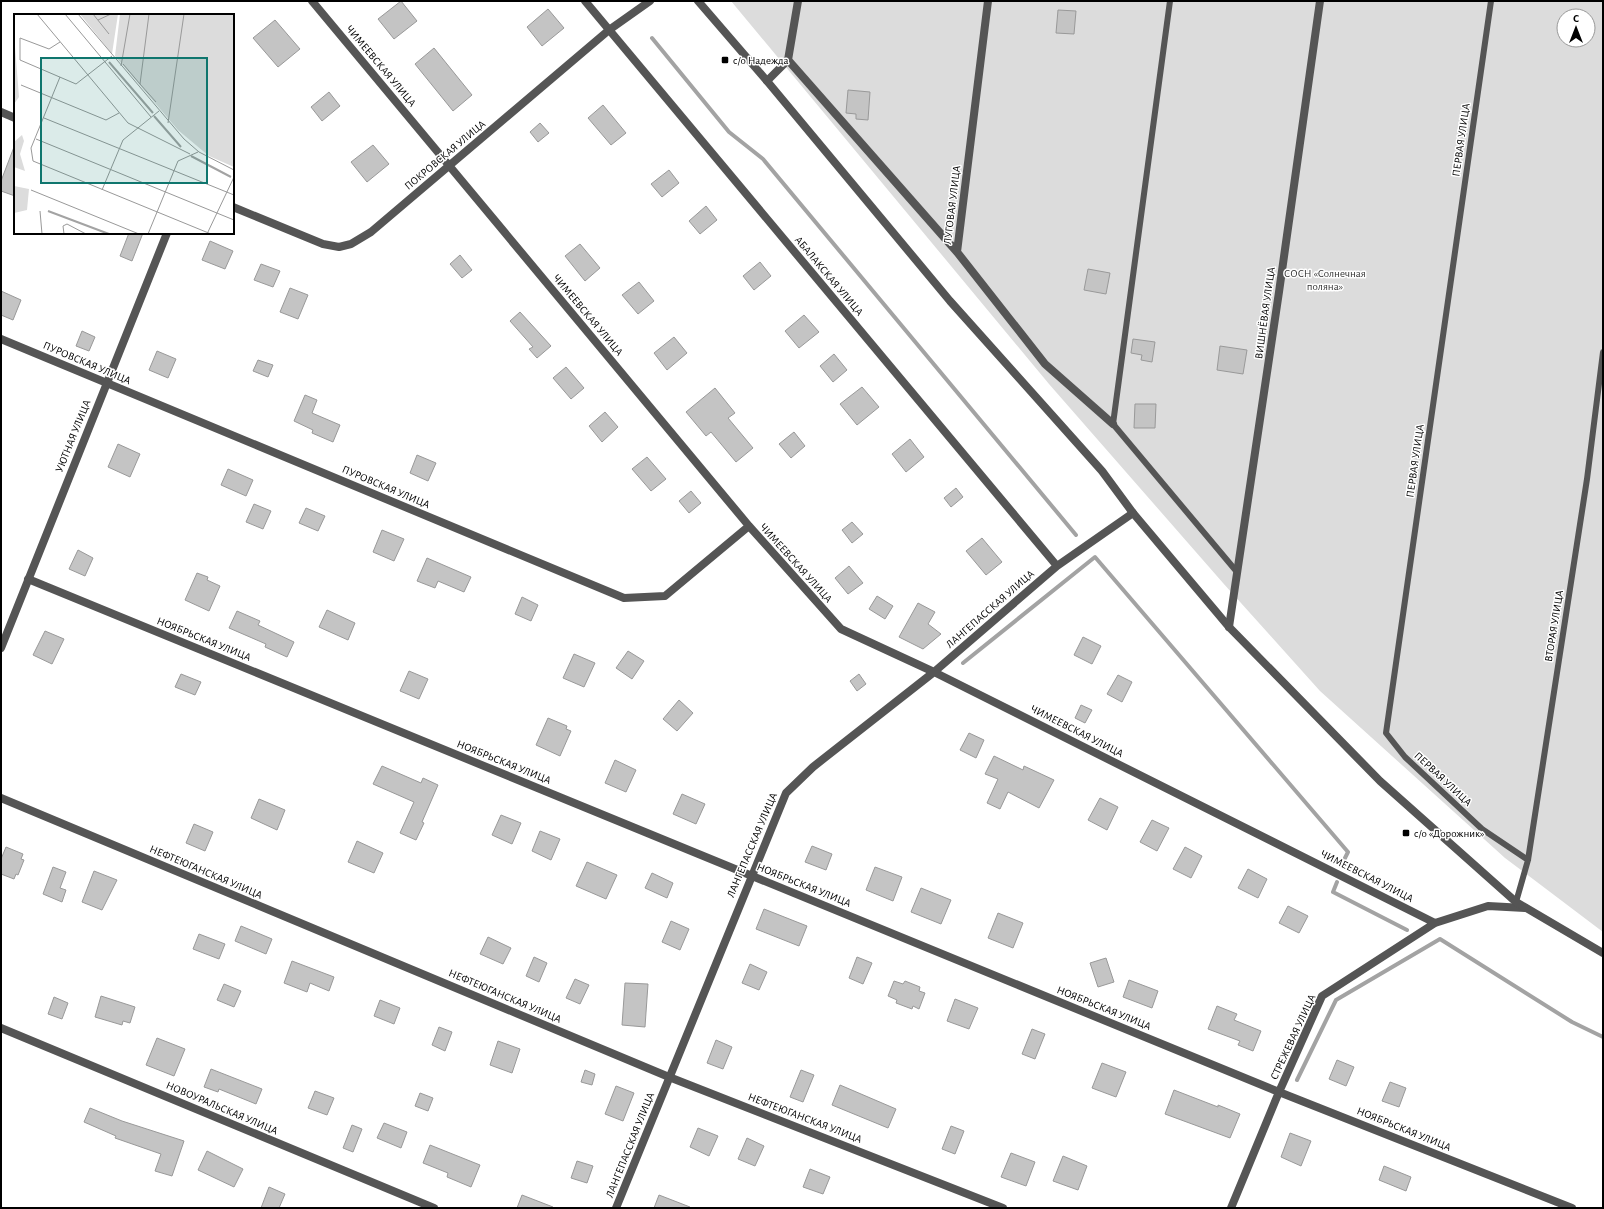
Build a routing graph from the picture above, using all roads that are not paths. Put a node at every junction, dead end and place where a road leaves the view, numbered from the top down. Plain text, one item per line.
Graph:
1 (312, 1) edge
2 (585, 1) edge
3 (650, 1) edge
4 (698, 1) edge
5 (798, 1) edge
6 (988, 1) edge
7 (1170, 1) edge
8 (1320, 1) edge
9 (1491, 1) edge
10 (609, 30) junction
11 (788, 60) junction
12 (767, 81) junction
13 (1, 112) edge
14 (14, 118) edge
15 (450, 166) junction
16 (234, 207) edge
17 (166, 234) edge
18 (957, 252) junction
19 (1, 339) edge
20 (1603, 352) edge
21 (106, 383) junction
22 (1113, 424) junction
23 (1133, 513) junction
24 (749, 526) junction
25 (1057, 566) junction
26 (1237, 572) junction
27 (28, 579) junction
28 (1229, 627) junction
29 (1, 648) edge
30 (934, 672) junction
31 (1, 798) edge
32 (1528, 860) junction
33 (751, 876) junction
34 (1516, 902) junction
35 (1525, 908) junction
36 (1435, 922) junction
37 (1603, 953) edge
38 (1, 1028) edge
39 (669, 1077) junction
40 (1279, 1092) junction
41 (434, 1208) edge
42 (616, 1208) edge
43 (1003, 1208) edge
44 (1231, 1208) edge
45 (1572, 1208) edge

1 - 15 street, ЧИМЕЕВСКАЯ УЛИЦА
2 - 10 street, АБАЛАКСКАЯ УЛИЦА
3 - 10 street, ПОКРОВСКАЯ УЛИЦА
4 - 12 street
5 - 11 street
6 - 18 street, ЛУГОВАЯ УЛИЦА
7 - 22 lane
8 - 26 street, ВИШНЁВАЯ УЛИЦА
9 - 32 lane, ПЕРВАЯ УЛИЦА
10 - 15 street, ПОКРОВСКАЯ УЛИЦА
10 - 25 street, АБАЛАКСКАЯ УЛИЦА
11 - 12 street
11 - 18 street
12 - 23 street
13 - 14 street
15 - 16 street, ПОКРОВСКАЯ УЛИЦА
15 - 24 street, ЧИМЕЕВСКАЯ УЛИЦА
17 - 21 street, УЮТНАЯ УЛИЦА
18 - 22 street, ЛУГОВАЯ УЛИЦА
19 - 21 street, ПУРОВСКАЯ УЛИЦА
20 - 32 lane, ВТОРАЯ УЛИЦА
21 - 24 street, ПУРОВСКАЯ УЛИЦА
21 - 27 street, УЮТНАЯ УЛИЦА
22 - 26 lane
23 - 25 street, ЛАНГЕПАССКАЯ УЛИЦА
23 - 28 street
24 - 30 street, ЧИМЕЕВСКАЯ УЛИЦА
25 - 30 street, ЛАНГЕПАССКАЯ УЛИЦА
26 - 28 street, ВИШНЁВАЯ УЛИЦА
27 - 29 street, УЮТНАЯ УЛИЦА
27 - 33 street, НОЯБРЬСКАЯ УЛИЦА
28 - 34 street
30 - 33 street, ЛАНГЕПАССКАЯ УЛИЦА
30 - 36 street, ЧИМЕЕВСКАЯ УЛИЦА
31 - 39 street, НЕФТЕЮГАНСКАЯ УЛИЦА
32 - 34 lane, ВТОРАЯ УЛИЦА
33 - 39 street, ЛАНГЕПАССКАЯ УЛИЦА
33 - 40 street, НОЯБРЬСКАЯ УЛИЦА
34 - 35 street
35 - 36 street, СТРЕЖЕВАЯ УЛИЦА
35 - 37 street
36 - 40 street, СТРЕЖЕВАЯ УЛИЦА
38 - 41 street, НОВОУРАЛЬСКАЯ УЛИЦА
39 - 42 street, ЛАНГЕПАССКАЯ УЛИЦА
39 - 43 street, НЕФТЕЮГАНСКАЯ УЛИЦА
40 - 44 street, СТРЕЖЕВАЯ УЛИЦА
40 - 45 street, НОЯБРЬСКАЯ УЛИЦА

